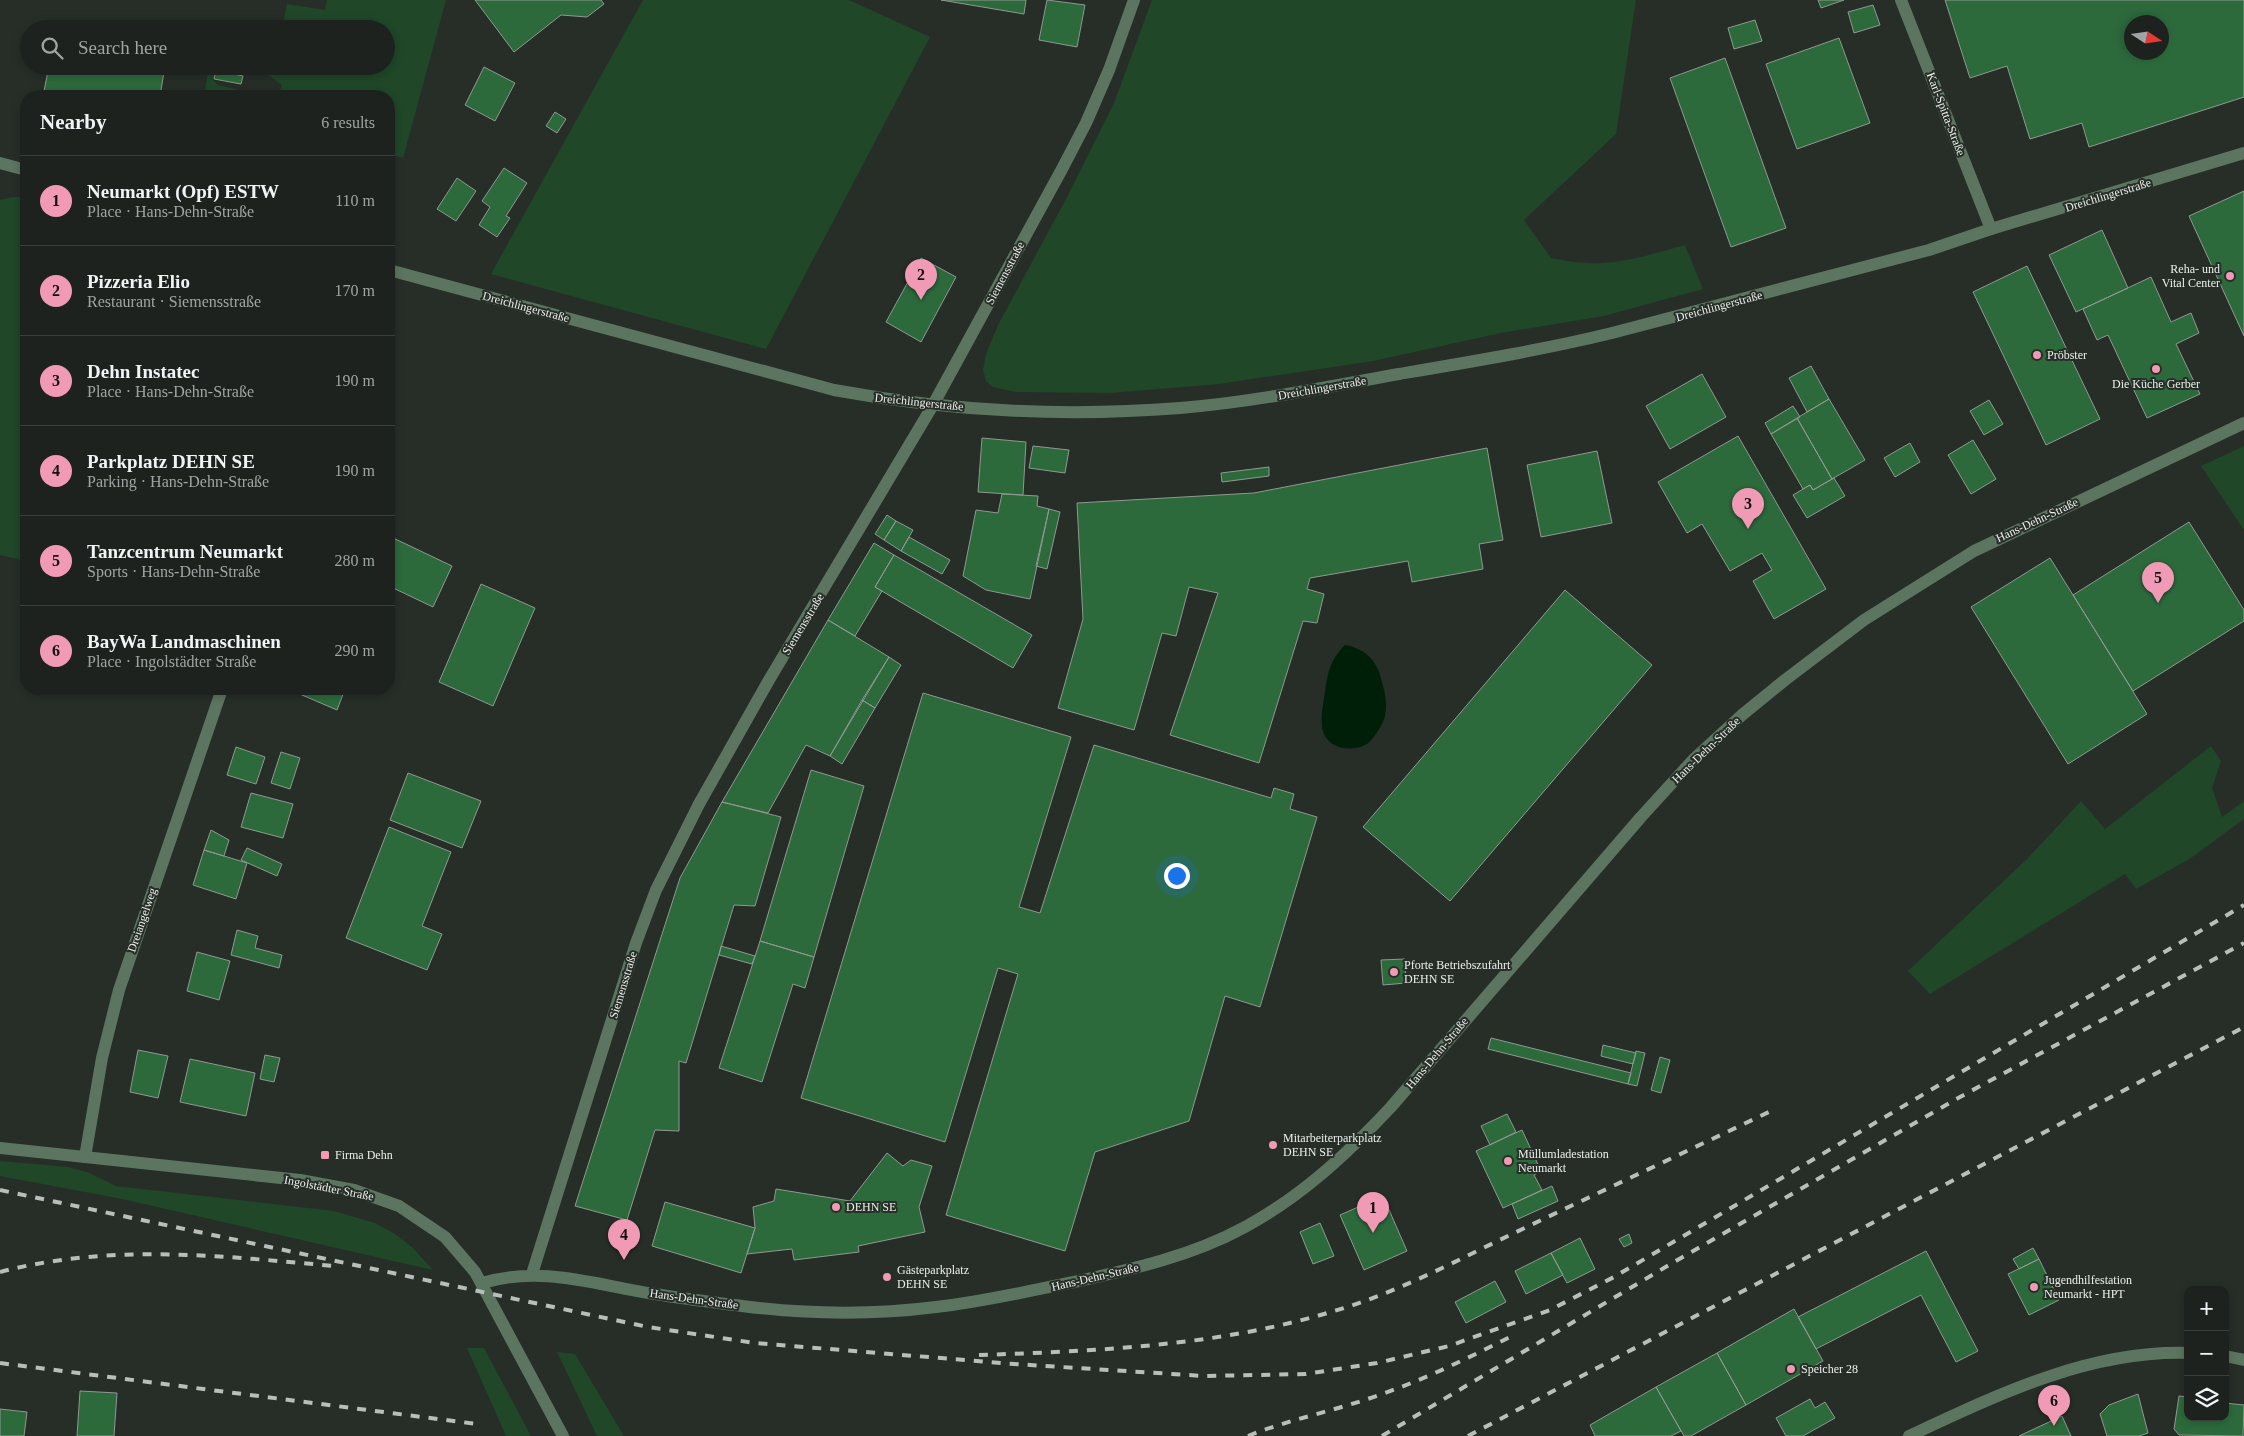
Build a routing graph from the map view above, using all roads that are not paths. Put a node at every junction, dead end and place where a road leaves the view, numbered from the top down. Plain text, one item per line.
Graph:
1 (1134, 0) edge
2 (1901, 0) edge
3 (2244, 153) edge
4 (0, 163) edge
5 (20, 168) edge
6 (1990, 229) junction
7 (395, 272) edge
8 (933, 405) junction
9 (2244, 423) edge
10 (220, 695) edge
11 (0, 1148) edge
12 (85, 1157) junction
13 (532, 1274) junction
14 (482, 1283) junction
15 (2184, 1353) edge
16 (2229, 1357) edge
17 (2244, 1360) edge
18 (564, 1436) edge
19 (1909, 1436) edge

1 - 8 street, Siemensstraße
2 - 6 street, Karl-Spitta-Straße
3 - 6 street, Dreichlingerstraße
4 - 5 street
6 - 8 street, Dreichlingerstraße
7 - 8 street, Dreichlingerstraße
8 - 13 street, Siemensstraße
9 - 13 street, Hans-Dehn-Straße
10 - 12 street, Dreiangelweg
11 - 12 street, Ingolstädter Straße
12 - 14 street, Ingolstädter Straße
13 - 14 street, Hans-Dehn-Straße
14 - 18 street, Ingolstädter Straße
15 - 19 street
16 - 17 street

